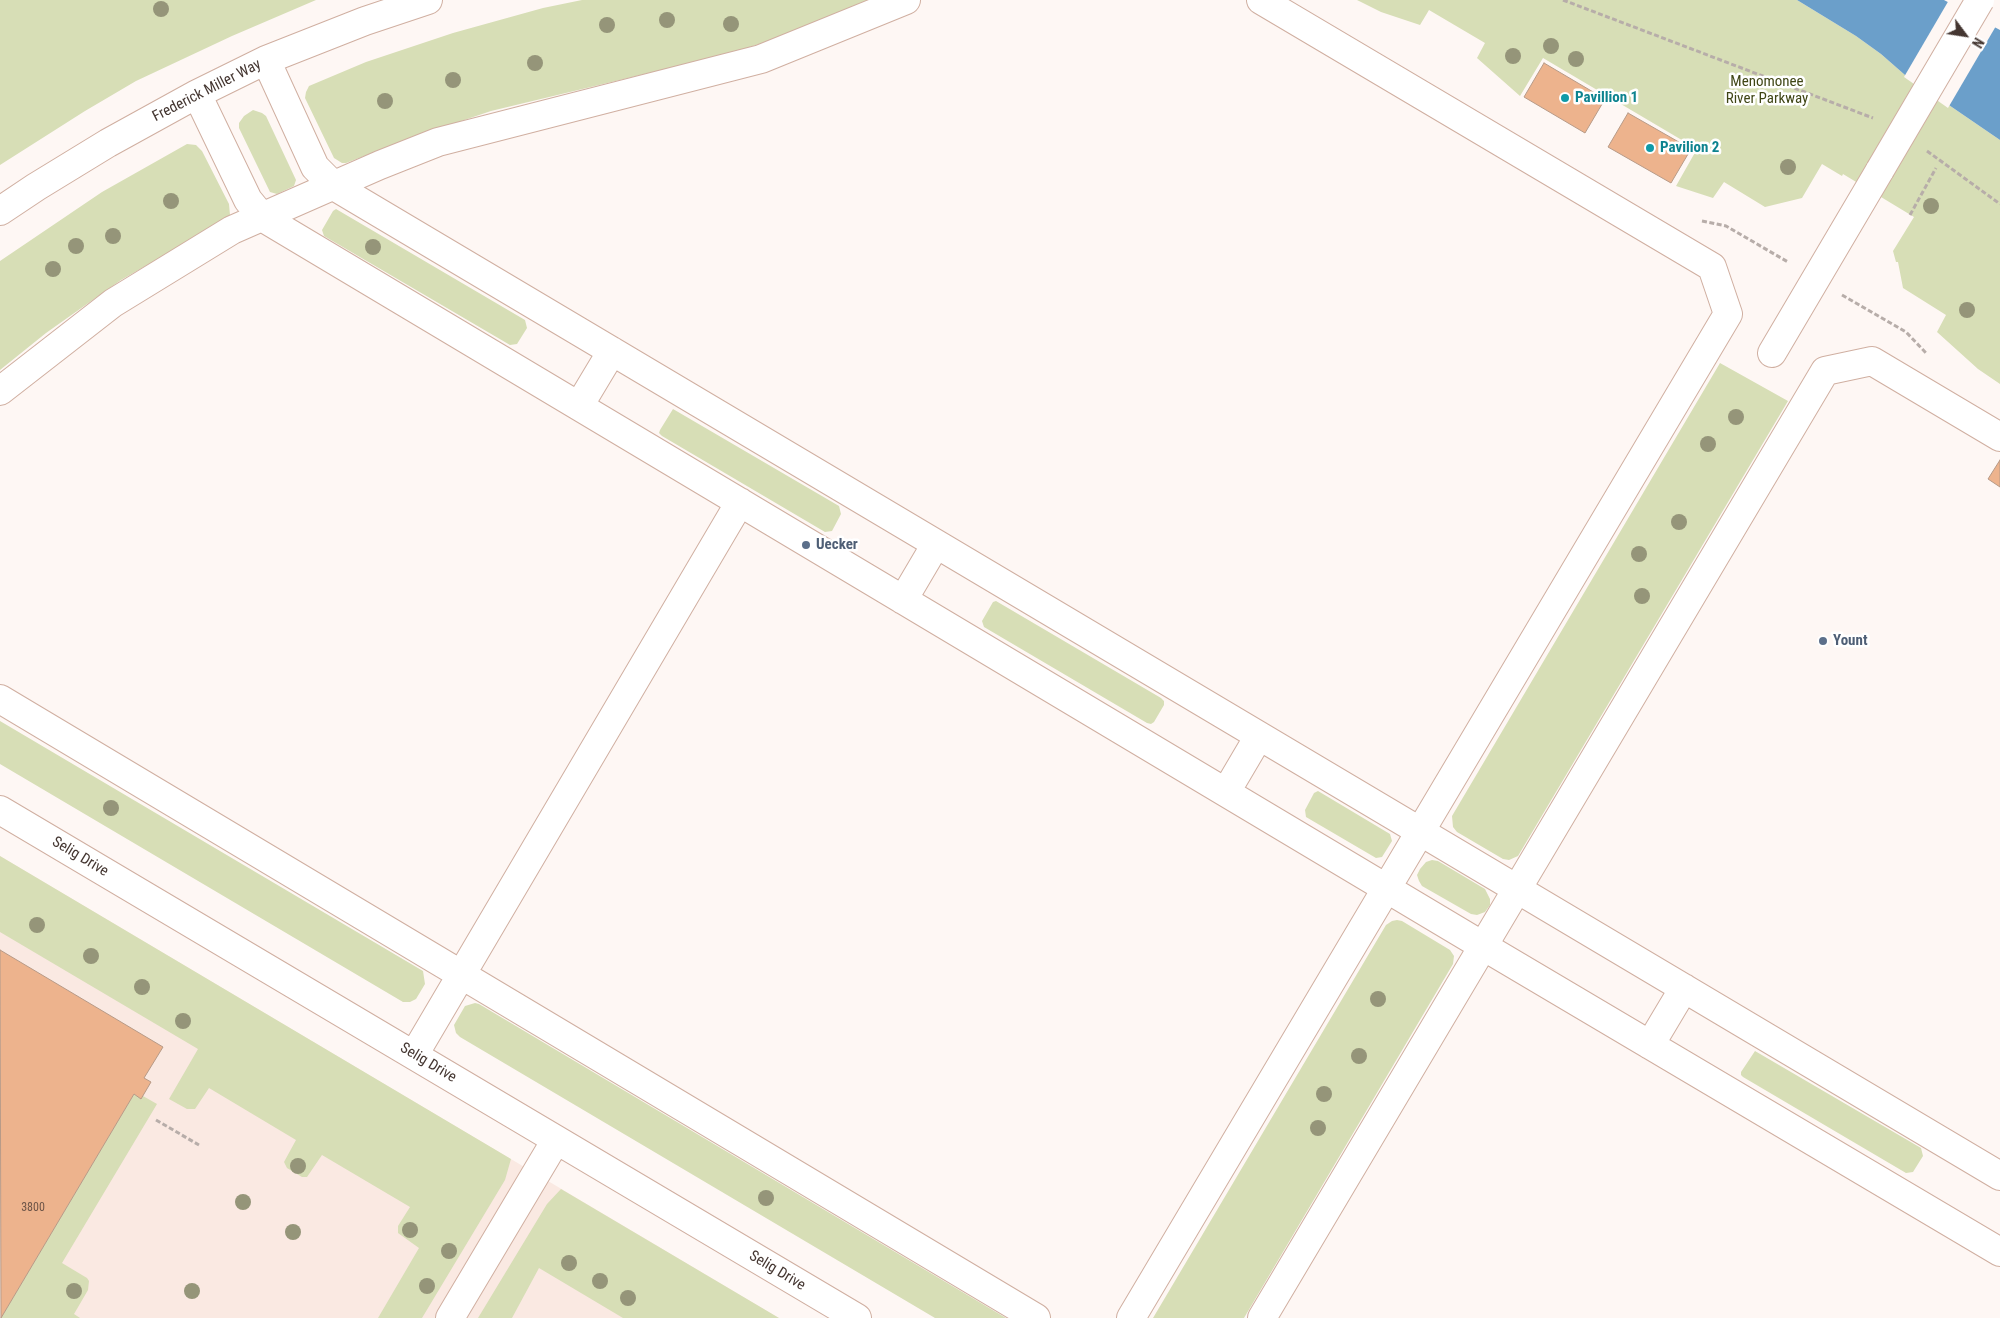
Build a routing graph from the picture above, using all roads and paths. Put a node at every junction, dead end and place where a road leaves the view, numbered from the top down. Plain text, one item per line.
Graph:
1 (428, 0) edge
2 (906, 0) edge
3 (1261, 0) edge
4 (1562, 0) edge
5 (1980, 0) edge
6 (266, 60) junction
7 (196, 94) junction
8 (1879, 122) dead end
9 (1919, 146) dead end
10 (1936, 168) dead end
11 (334, 186) junction
12 (2000, 204) edge
13 (0, 211) edge
14 (1910, 215) dead end
15 (262, 217) junction
16 (1816, 279) junction
17 (612, 351) junction
18 (1772, 353) dead end
19 (1933, 360) dead end
20 (0, 390) edge
21 (579, 406) junction
22 (2000, 437) edge
23 (740, 502) junction
24 (936, 544) junction
25 (903, 600) junction
26 (0, 699) edge
27 (1259, 736) junction
28 (1226, 792) junction
29 (0, 810) edge
30 (1420, 832) junction
31 (1386, 888) junction
32 (1517, 890) junction
33 (1483, 946) junction
34 (461, 974) junction
35 (1684, 988) junction
36 (1650, 1045) junction
37 (414, 1054) junction
38 (156, 1120) dead end
39 (556, 1140) junction
40 (199, 1146) dead end
41 (2000, 1176) edge
42 (1996, 1241) edge
43 (450, 1318) edge
44 (857, 1318) edge
45 (1036, 1318) edge
46 (1131, 1318) edge
47 (1262, 1318) edge

1 - 6 street, Frederick Miller Way
2 - 11 street
3 - 30 street
4 - 8 path
5 - 16 street, bridge
6 - 7 street, Frederick Miller Way
6 - 11 street
7 - 13 street, Frederick Miller Way
7 - 15 street
9 - 12 path
10 - 14 path
11 - 15 street
11 - 17 street
15 - 20 street
15 - 21 street
16 - 18 street
16 - 19 path
17 - 21 street
17 - 24 street
21 - 23 street
22 - 32 street
23 - 25 street
23 - 34 street
24 - 25 street
24 - 27 street
25 - 28 street
26 - 34 street
27 - 28 street
27 - 30 street
28 - 31 street
29 - 37 street, Selig Drive
30 - 31 street
30 - 32 street
31 - 33 street
31 - 46 street
32 - 33 street
32 - 35 street
33 - 36 street
33 - 47 street
34 - 37 street
34 - 45 street
35 - 36 street
35 - 41 street
36 - 42 street
37 - 39 street, Selig Drive
38 - 40 path
39 - 43 street
39 - 44 street, Selig Drive

